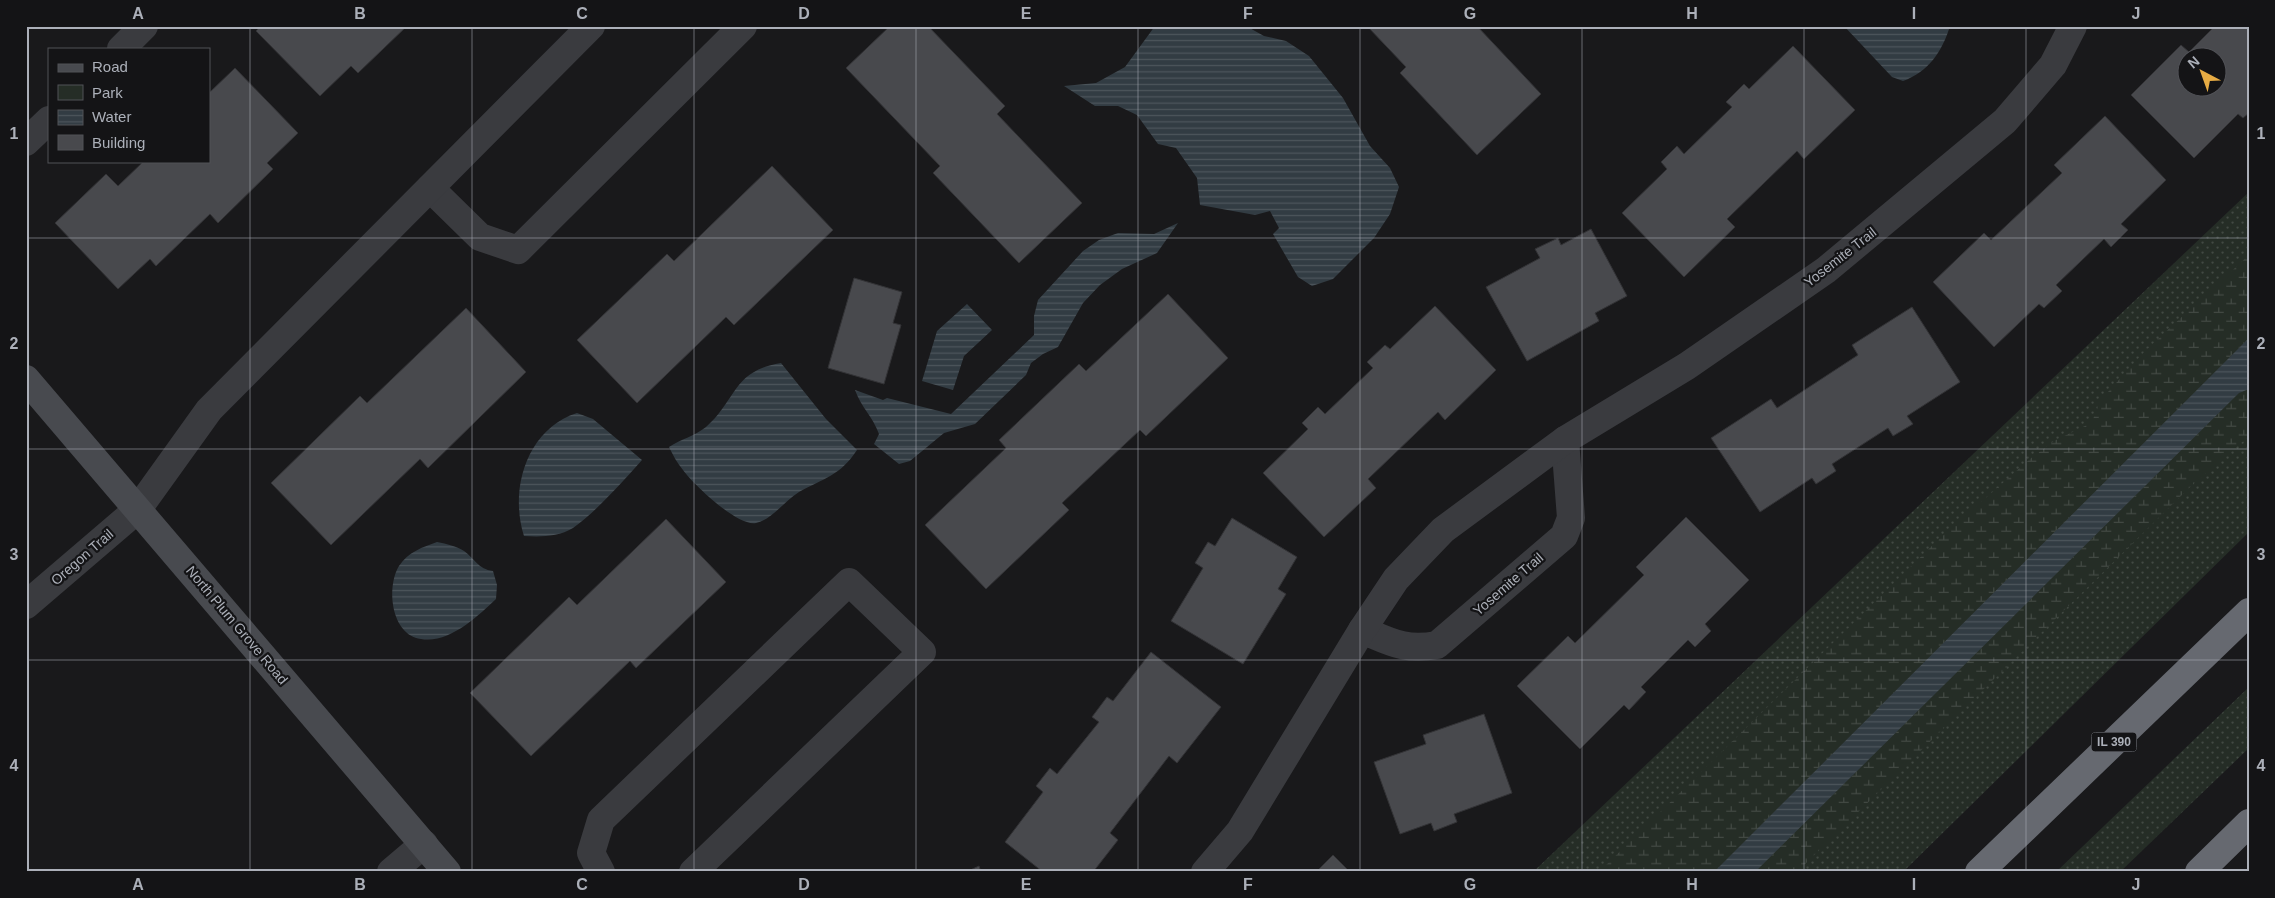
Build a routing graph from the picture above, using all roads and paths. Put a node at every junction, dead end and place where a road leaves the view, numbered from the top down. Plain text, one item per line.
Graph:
1 (144, 26) edge
2 (591, 26) edge
3 (743, 26) edge
4 (2073, 26) edge
5 (122, 48) edge
6 (48, 121) edge
7 (26, 142) edge
8 (430, 188) junction
9 (26, 379) edge
10 (1565, 440) junction
11 (138, 509) junction
12 (26, 605) edge
13 (2249, 612) edge
14 (1362, 630) junction
15 (2249, 823) edge
16 (424, 844) junction
17 (391, 872) edge
18 (447, 872) edge
19 (601, 872) edge
20 (693, 872) edge
21 (1204, 872) edge
22 (1979, 872) edge
23 (2199, 872) edge

1 - 5 street
2 - 8 street, Oregon Trail
3 - 8 street
4 - 10 street, Yosemite Trail
6 - 7 street
8 - 11 street, Oregon Trail
9 - 11 street, North Plum Grove Road
10 - 14 street, Yosemite Trail
10 - 14 street, Yosemite Trail
11 - 12 street, Oregon Trail
11 - 16 street, North Plum Grove Road
13 - 22 highway, IL 390
14 - 21 street, Yosemite Trail
15 - 23 highway
16 - 17 street
16 - 18 street, North Plum Grove Road
19 - 20 street

